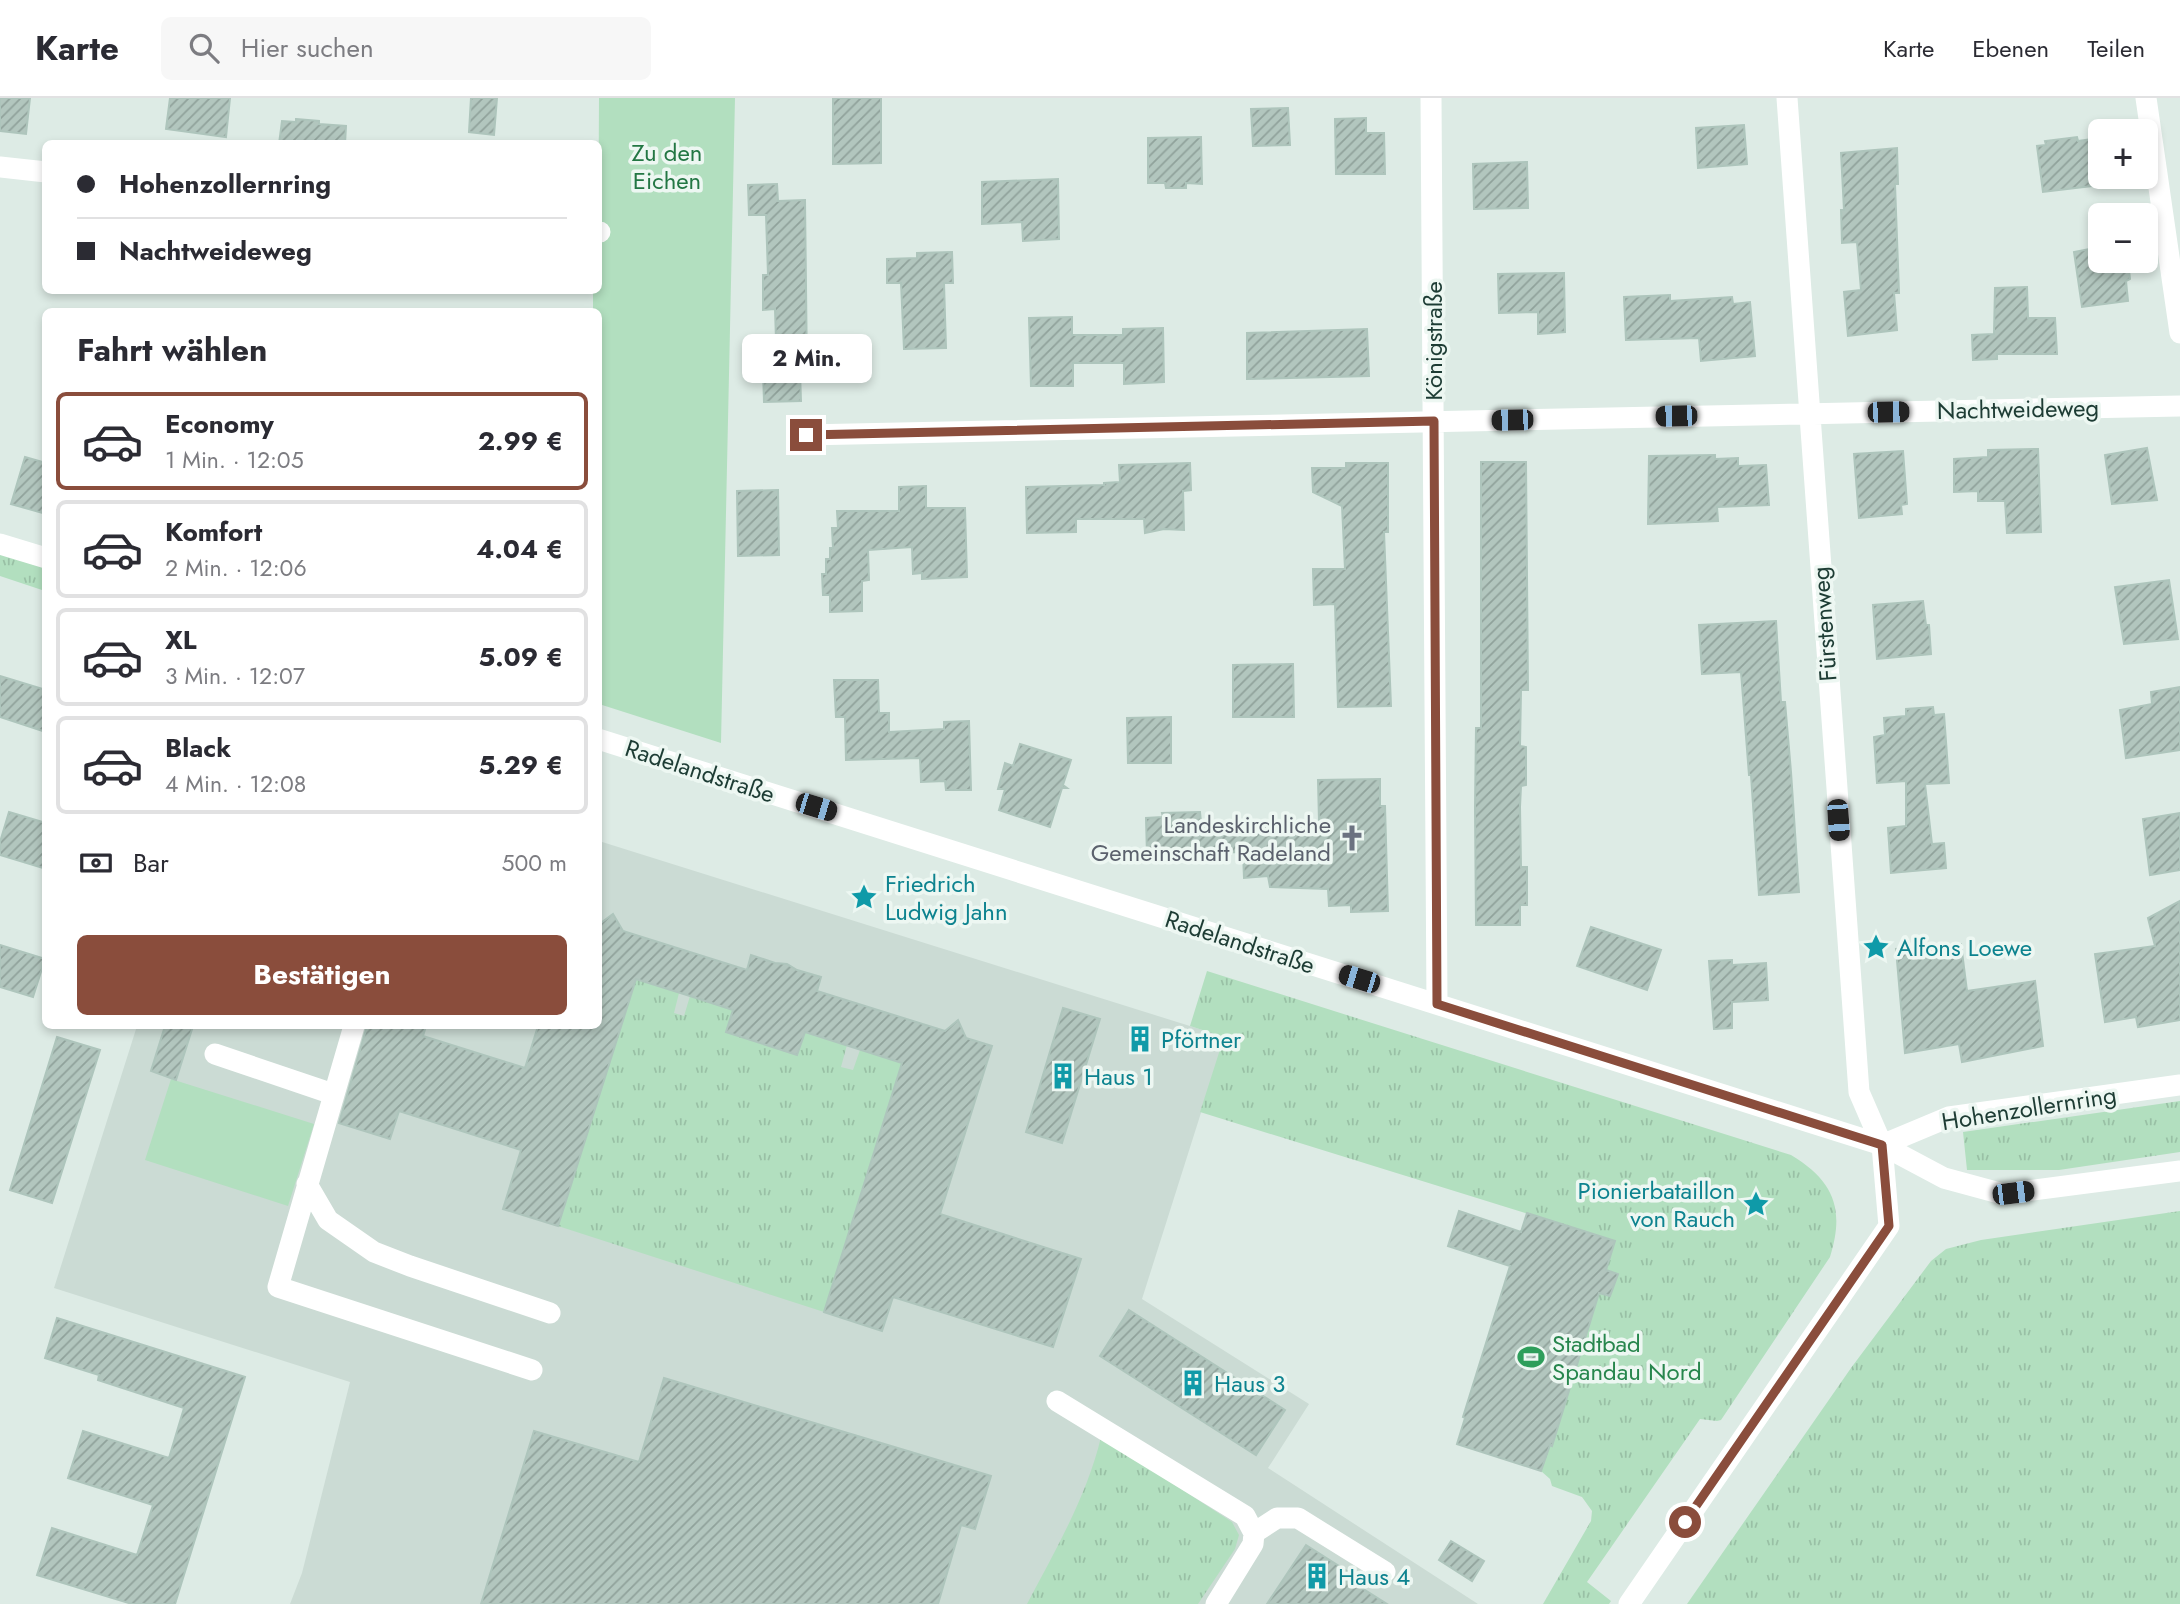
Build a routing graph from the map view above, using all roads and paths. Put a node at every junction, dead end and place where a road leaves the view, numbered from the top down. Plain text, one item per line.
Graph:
1 (1432, 98) edge
2 (1787, 98) edge
3 (2146, 98) edge
4 (0, 167) edge
5 (42, 172) edge
6 (2180, 333) edge
7 (2180, 406) edge
8 (1808, 414) junction
9 (1434, 421) junction
10 (806, 435) dead end
11 (0, 544) edge
12 (42, 557) edge
13 (602, 740) edge
14 (1437, 1004) junction
15 (353, 1029) edge
16 (215, 1054) dead end
17 (2180, 1085) edge
18 (333, 1094) junction
19 (1882, 1145) junction
20 (2180, 1171) edge
21 (307, 1184) junction
22 (550, 1313) dead end
23 (532, 1370) dead end
24 (1057, 1401) dead end
25 (1254, 1533) junction
26 (1385, 1572) dead end
27 (1216, 1604) edge
28 (1629, 1604) edge

1 - 9 street, Königstraße
2 - 8 street, Fürstenweg
3 - 6 street
4 - 5 street
7 - 8 street, Nachtweideweg
8 - 9 street, Nachtweideweg
8 - 19 street, Fürstenweg
9 - 10 street, Nachtweideweg
9 - 14 street, Königstraße
11 - 12 street
13 - 14 street, Radelandstraße
14 - 19 street, Radelandstraße
15 - 18 street
16 - 18 street
17 - 19 street, Hohenzollernring
18 - 21 street
19 - 20 street
19 - 28 street
21 - 22 street
21 - 23 street
24 - 25 street
25 - 26 street
25 - 27 street

